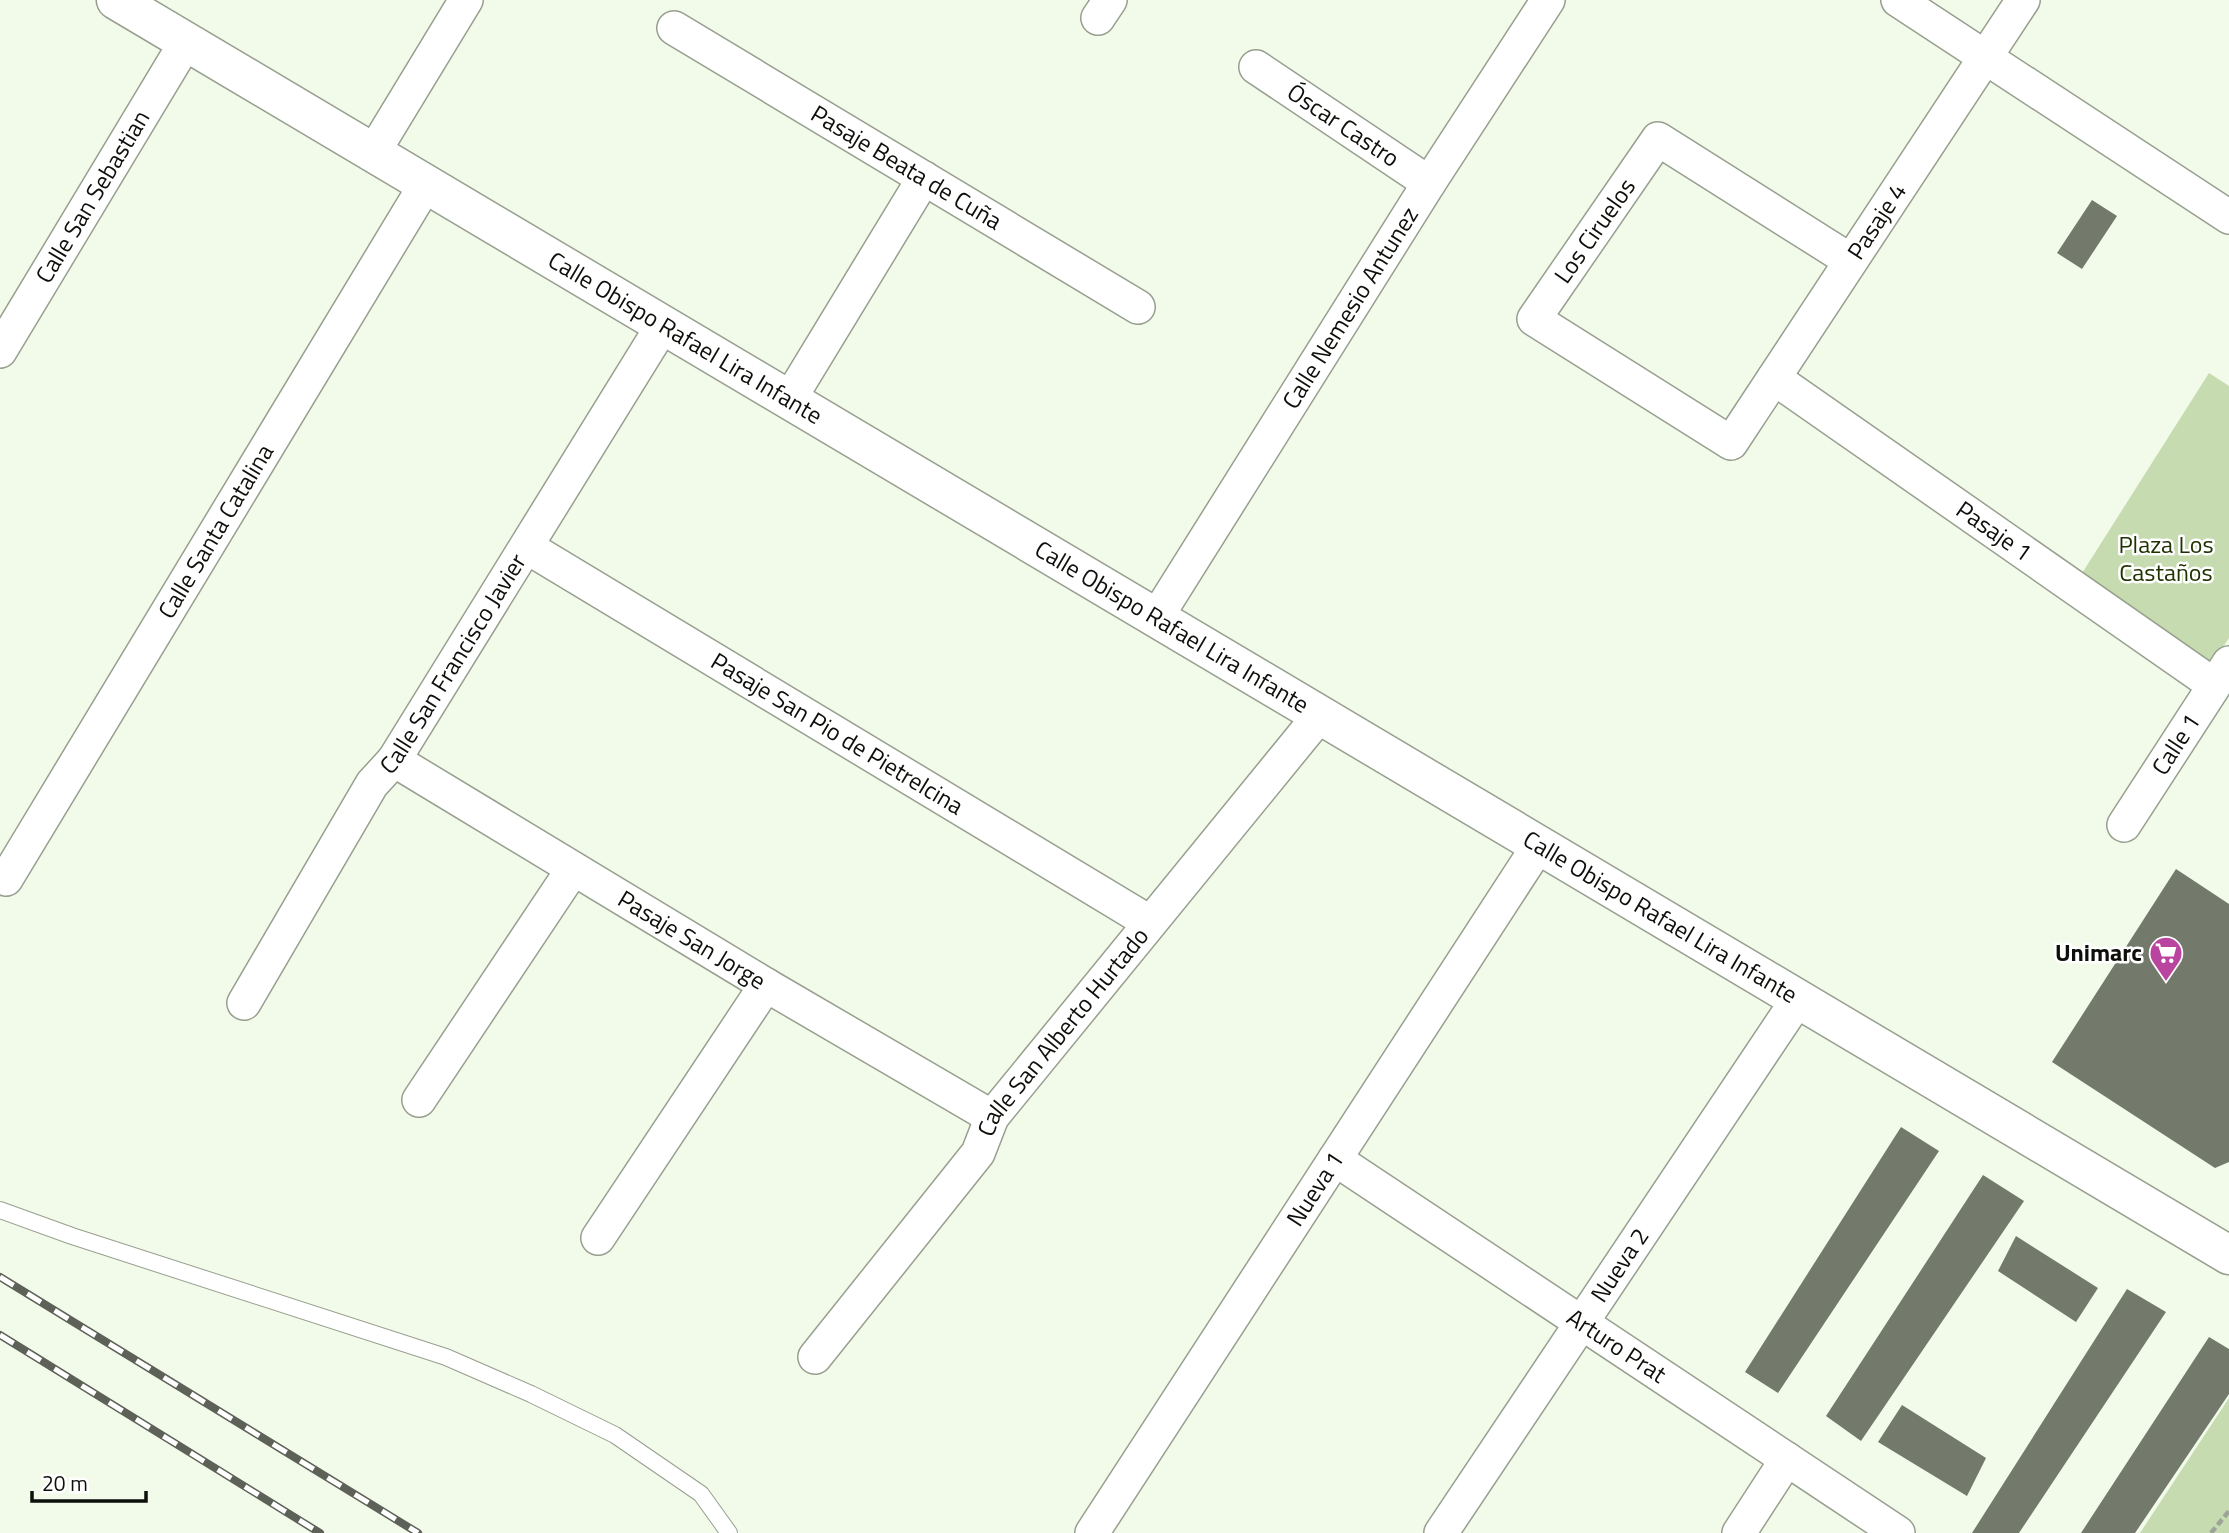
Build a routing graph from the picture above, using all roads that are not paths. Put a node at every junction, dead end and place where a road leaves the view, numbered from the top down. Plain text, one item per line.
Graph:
1 (116, 0) edge
2 (466, 0) edge
3 (1548, 0) edge
4 (1898, 0) edge
5 (2023, 0) edge
6 (674, 28) dead end
7 (186, 42) junction
8 (1986, 57) junction
9 (1256, 67) dead end
10 (373, 153) junction
11 (924, 178) junction
12 (1429, 183) junction
13 (426, 184) junction
14 (2229, 217) edge
15 (1851, 261) junction
16 (1138, 307) dead end
17 (663, 325) junction
18 (0, 351) edge
19 (1774, 378) junction
20 (789, 400) junction
21 (1731, 443) joint
22 (527, 547) junction
23 (1156, 618) junction
24 (2221, 674) edge
25 (1320, 715) junction
26 (394, 760) junction
27 (2123, 825) dead end
28 (1539, 845) junction
29 (573, 869) junction
30 (6, 879) dead end
31 (1149, 922) junction
32 (766, 985) junction
33 (1798, 999) junction
34 (244, 1003) dead end
35 (419, 1100) dead end
36 (992, 1117) junction
37 (1335, 1159) junction
38 (0, 1210) edge
39 (598, 1238) dead end
40 (2229, 1255) edge
41 (1582, 1323) junction
42 (815, 1357) dead end
43 (1787, 1460) junction
44 (729, 1533) edge
45 (1092, 1533) edge
46 (1441, 1533) edge
47 (1739, 1533) edge
48 (1898, 1533) edge

1 - 7 street, Calle Obispo Rafael Lira Infante
2 - 10 street
3 - 12 street, Calle Nemesio Antunez
4 - 8 street
5 - 8 street, Pasaje 4
6 - 11 street, Pasaje Beata de Cuña
7 - 10 street, Calle Obispo Rafael Lira Infante
7 - 18 street, Calle San Sebastian
8 - 14 street
8 - 15 street, Pasaje 4
9 - 12 street, Óscar Castro
10 - 13 street, Calle Obispo Rafael Lira Infante
11 - 16 street, Pasaje Beata de Cuña
11 - 20 street
12 - 23 street, Calle Nemesio Antunez
13 - 17 street, Calle Obispo Rafael Lira Infante
13 - 30 street, Calle Santa Catalina
15 - 19 street, Pasaje 4
15 - 21 street, Los Ciruelos
17 - 20 street, Calle Obispo Rafael Lira Infante
17 - 22 street, Calle San Francisco Javier
19 - 21 street, Pasaje 4
19 - 24 street, Pasaje 1
20 - 23 street, Calle Obispo Rafael Lira Infante
22 - 26 street, Calle San Francisco Javier
22 - 31 street, Pasaje San Pio de Pietrelcina
23 - 25 street, Calle Obispo Rafael Lira Infante
24 - 27 street, Calle 1
25 - 28 street, Calle Obispo Rafael Lira Infante
25 - 31 street, Calle San Alberto Hurtado
26 - 29 street, Pasaje San Jorge
26 - 34 street, Calle San Francisco Javier
28 - 33 street, Calle Obispo Rafael Lira Infante
28 - 37 street, Nueva 1
29 - 32 street, Pasaje San Jorge
29 - 35 street
31 - 36 street, Calle San Alberto Hurtado
32 - 36 street, Pasaje San Jorge
32 - 39 street
33 - 40 street, Calle Obispo Rafael Lira Infante
33 - 41 street, Nueva 2
36 - 42 street, Calle San Alberto Hurtado
37 - 41 street, Arturo Prat
37 - 45 street, Nueva 1
38 - 44 lane
41 - 43 street, Arturo Prat
41 - 46 street, Nueva 2
43 - 47 street
43 - 48 street, Arturo Prat

